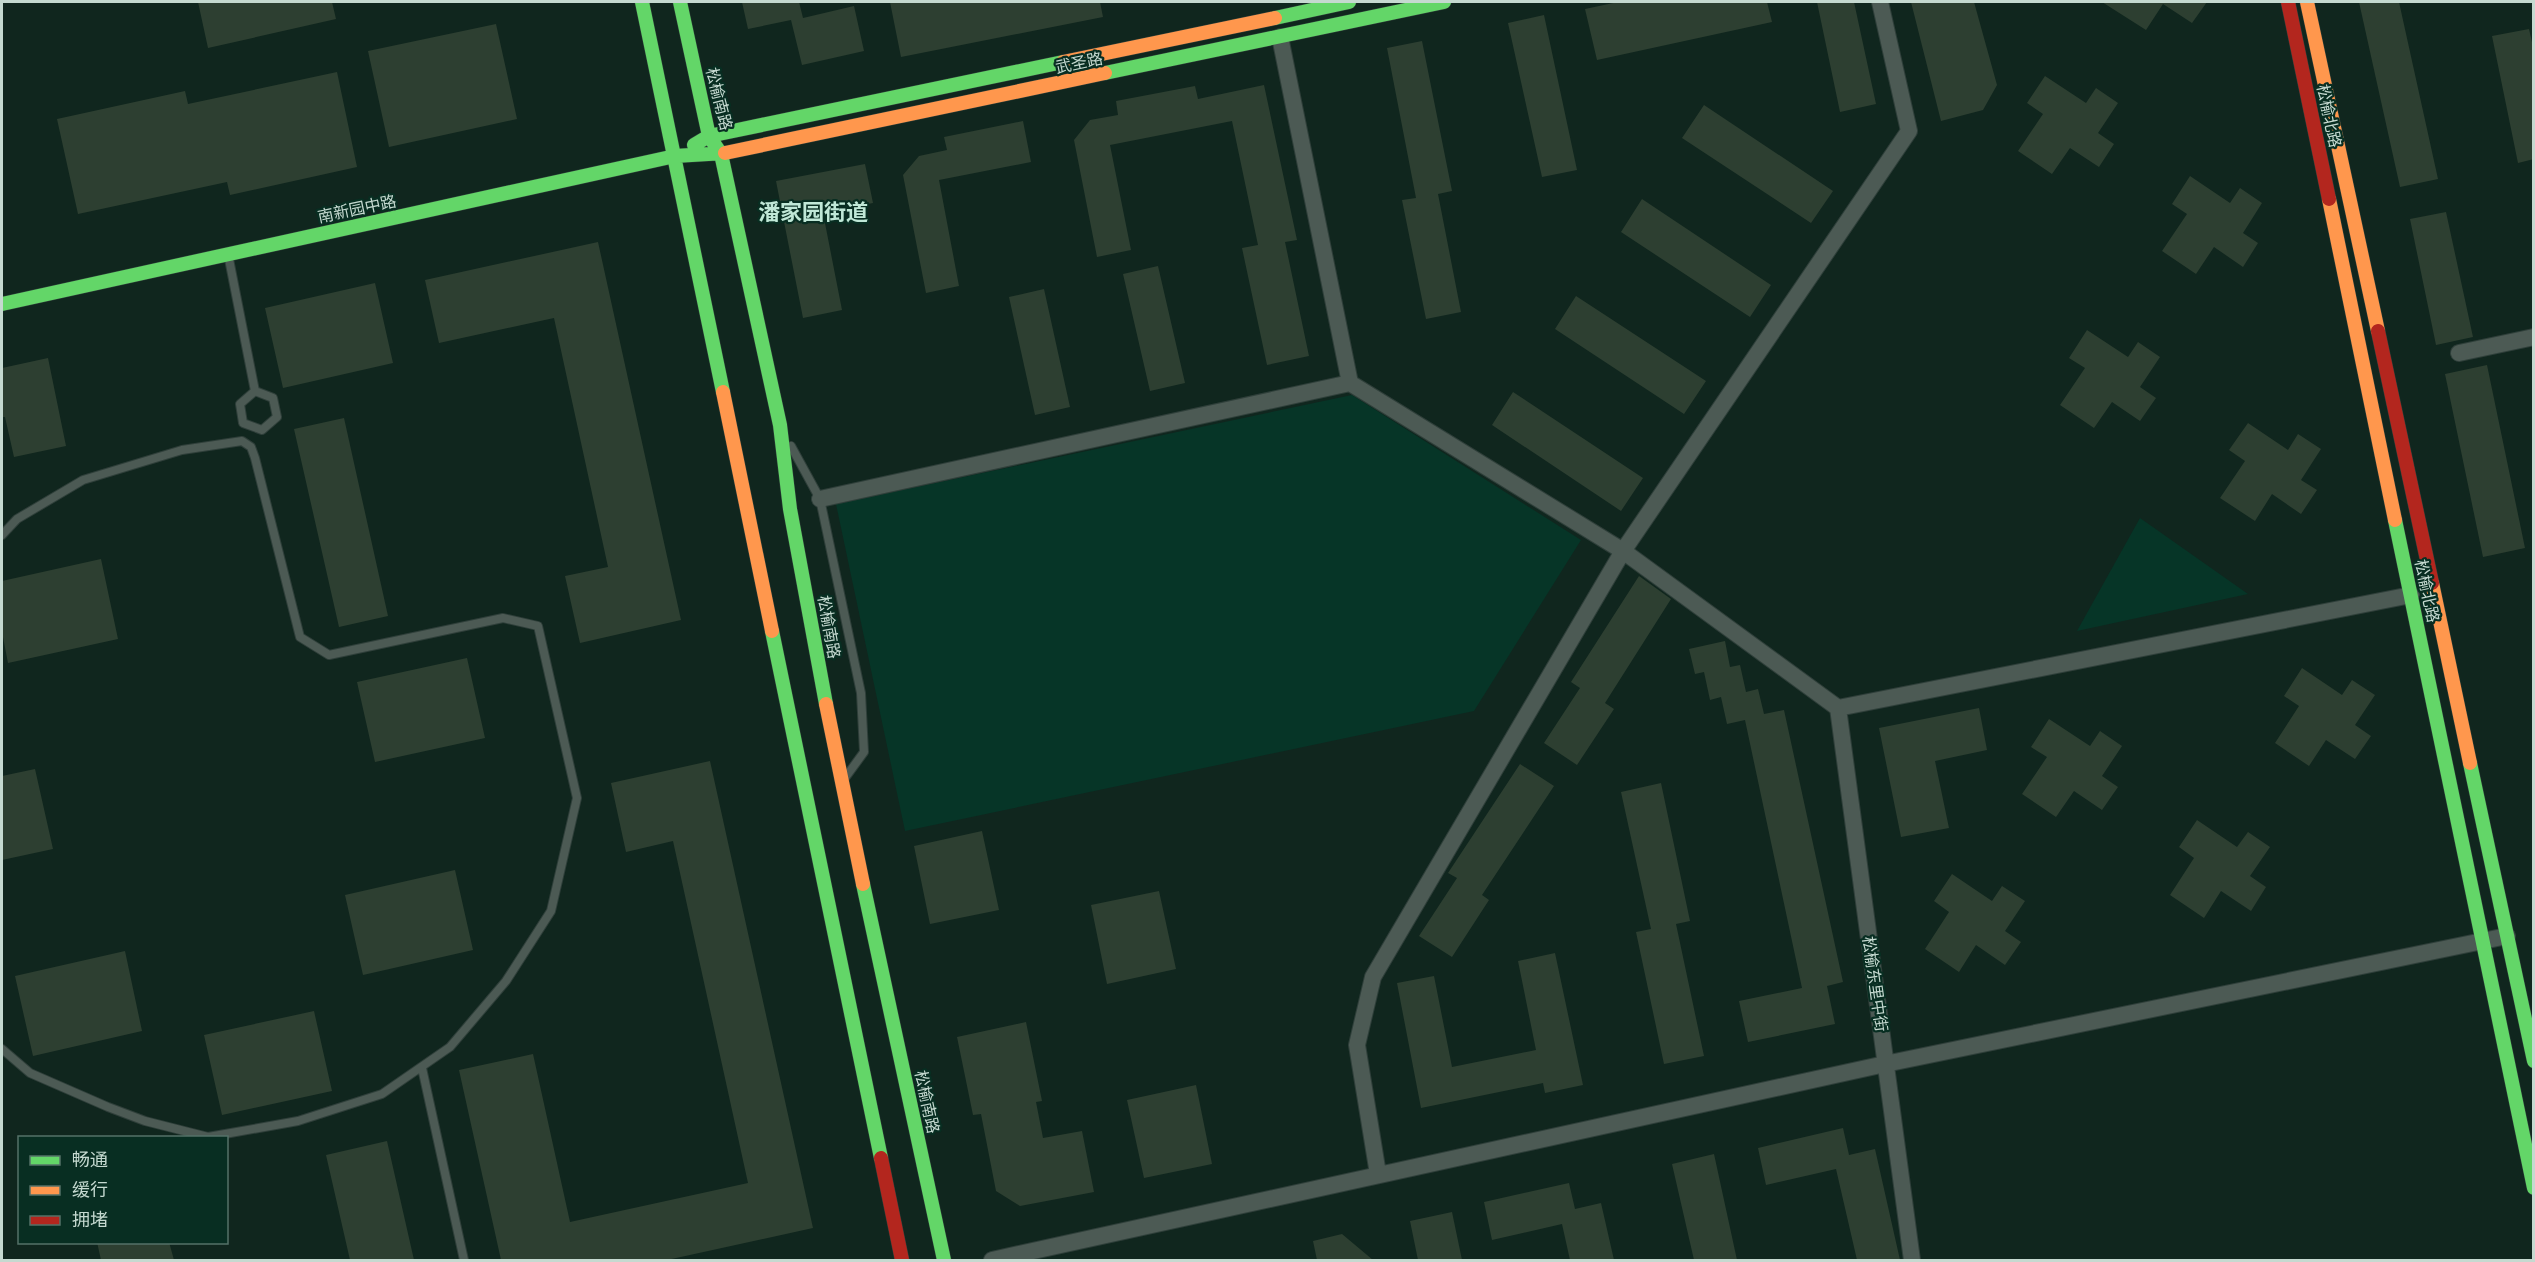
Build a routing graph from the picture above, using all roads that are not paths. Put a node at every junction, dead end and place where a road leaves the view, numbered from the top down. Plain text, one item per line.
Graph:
1 (642, 2) edge
2 (680, 2) edge
3 (1349, 2) edge
4 (1444, 2) edge
5 (1880, 2) edge
6 (2288, 2) edge
7 (2307, 2) edge
8 (1280, 37) junction
9 (709, 136) junction
10 (721, 154) junction
11 (675, 156) junction
12 (228, 254) junction
13 (2, 304) edge
14 (2534, 337) edge
15 (2458, 353) dead end
16 (1350, 383) junction
17 (255, 391) junction
18 (780, 425) junction
19 (255, 427) junction
20 (251, 447) junction
21 (820, 499) junction
22 (2, 535) edge
23 (1623, 550) junction
24 (2411, 595) junction
25 (1838, 708) junction
26 (841, 783) junction
27 (2507, 936) junction
28 (2482, 941) junction
29 (2526, 987) edge
30 (2, 1048) edge
31 (2534, 1062) edge
32 (1886, 1064) junction
33 (422, 1068) junction
34 (204, 1136) edge
35 (214, 1136) edge
36 (1378, 1174) junction
37 (2534, 1188) edge
38 (465, 1260) edge
39 (902, 1260) edge
40 (944, 1260) edge
41 (992, 1260) edge
42 (1912, 1260) edge

1 - 11 street
2 - 9 street, 松榆南路
3 - 9 street, 武圣路
4 - 8 street, 武圣路
5 - 23 street
6 - 24 street, 松榆北路
7 - 27 street, 松榆北路
8 - 10 street, 武圣路
8 - 16 street
9 - 10 street, 松榆南路
9 - 11 street, 武圣路
10 - 11 street, 南新园中路
10 - 18 street, 松榆南路
11 - 12 street, 南新园中路
11 - 39 street
12 - 13 street, 南新园中路
12 - 17 lane
14 - 15 street
16 - 21 street
16 - 23 street
17 - 19 lane
17 - 19 lane
18 - 21 lane
18 - 26 street, 松榆南路
19 - 20 lane
20 - 22 lane
20 - 33 lane
21 - 26 lane
23 - 25 street
23 - 36 street
24 - 25 street
24 - 28 street, 松榆北路
25 - 32 street, 松榆东里中街
26 - 40 street, 松榆南路
27 - 28 street
27 - 29 street, 松榆北路
28 - 32 street
28 - 37 street, 松榆北路
29 - 31 street, 松榆北路
30 - 34 lane
32 - 36 street
32 - 42 street, 松榆东里中街
33 - 35 lane
33 - 38 lane
36 - 41 street

